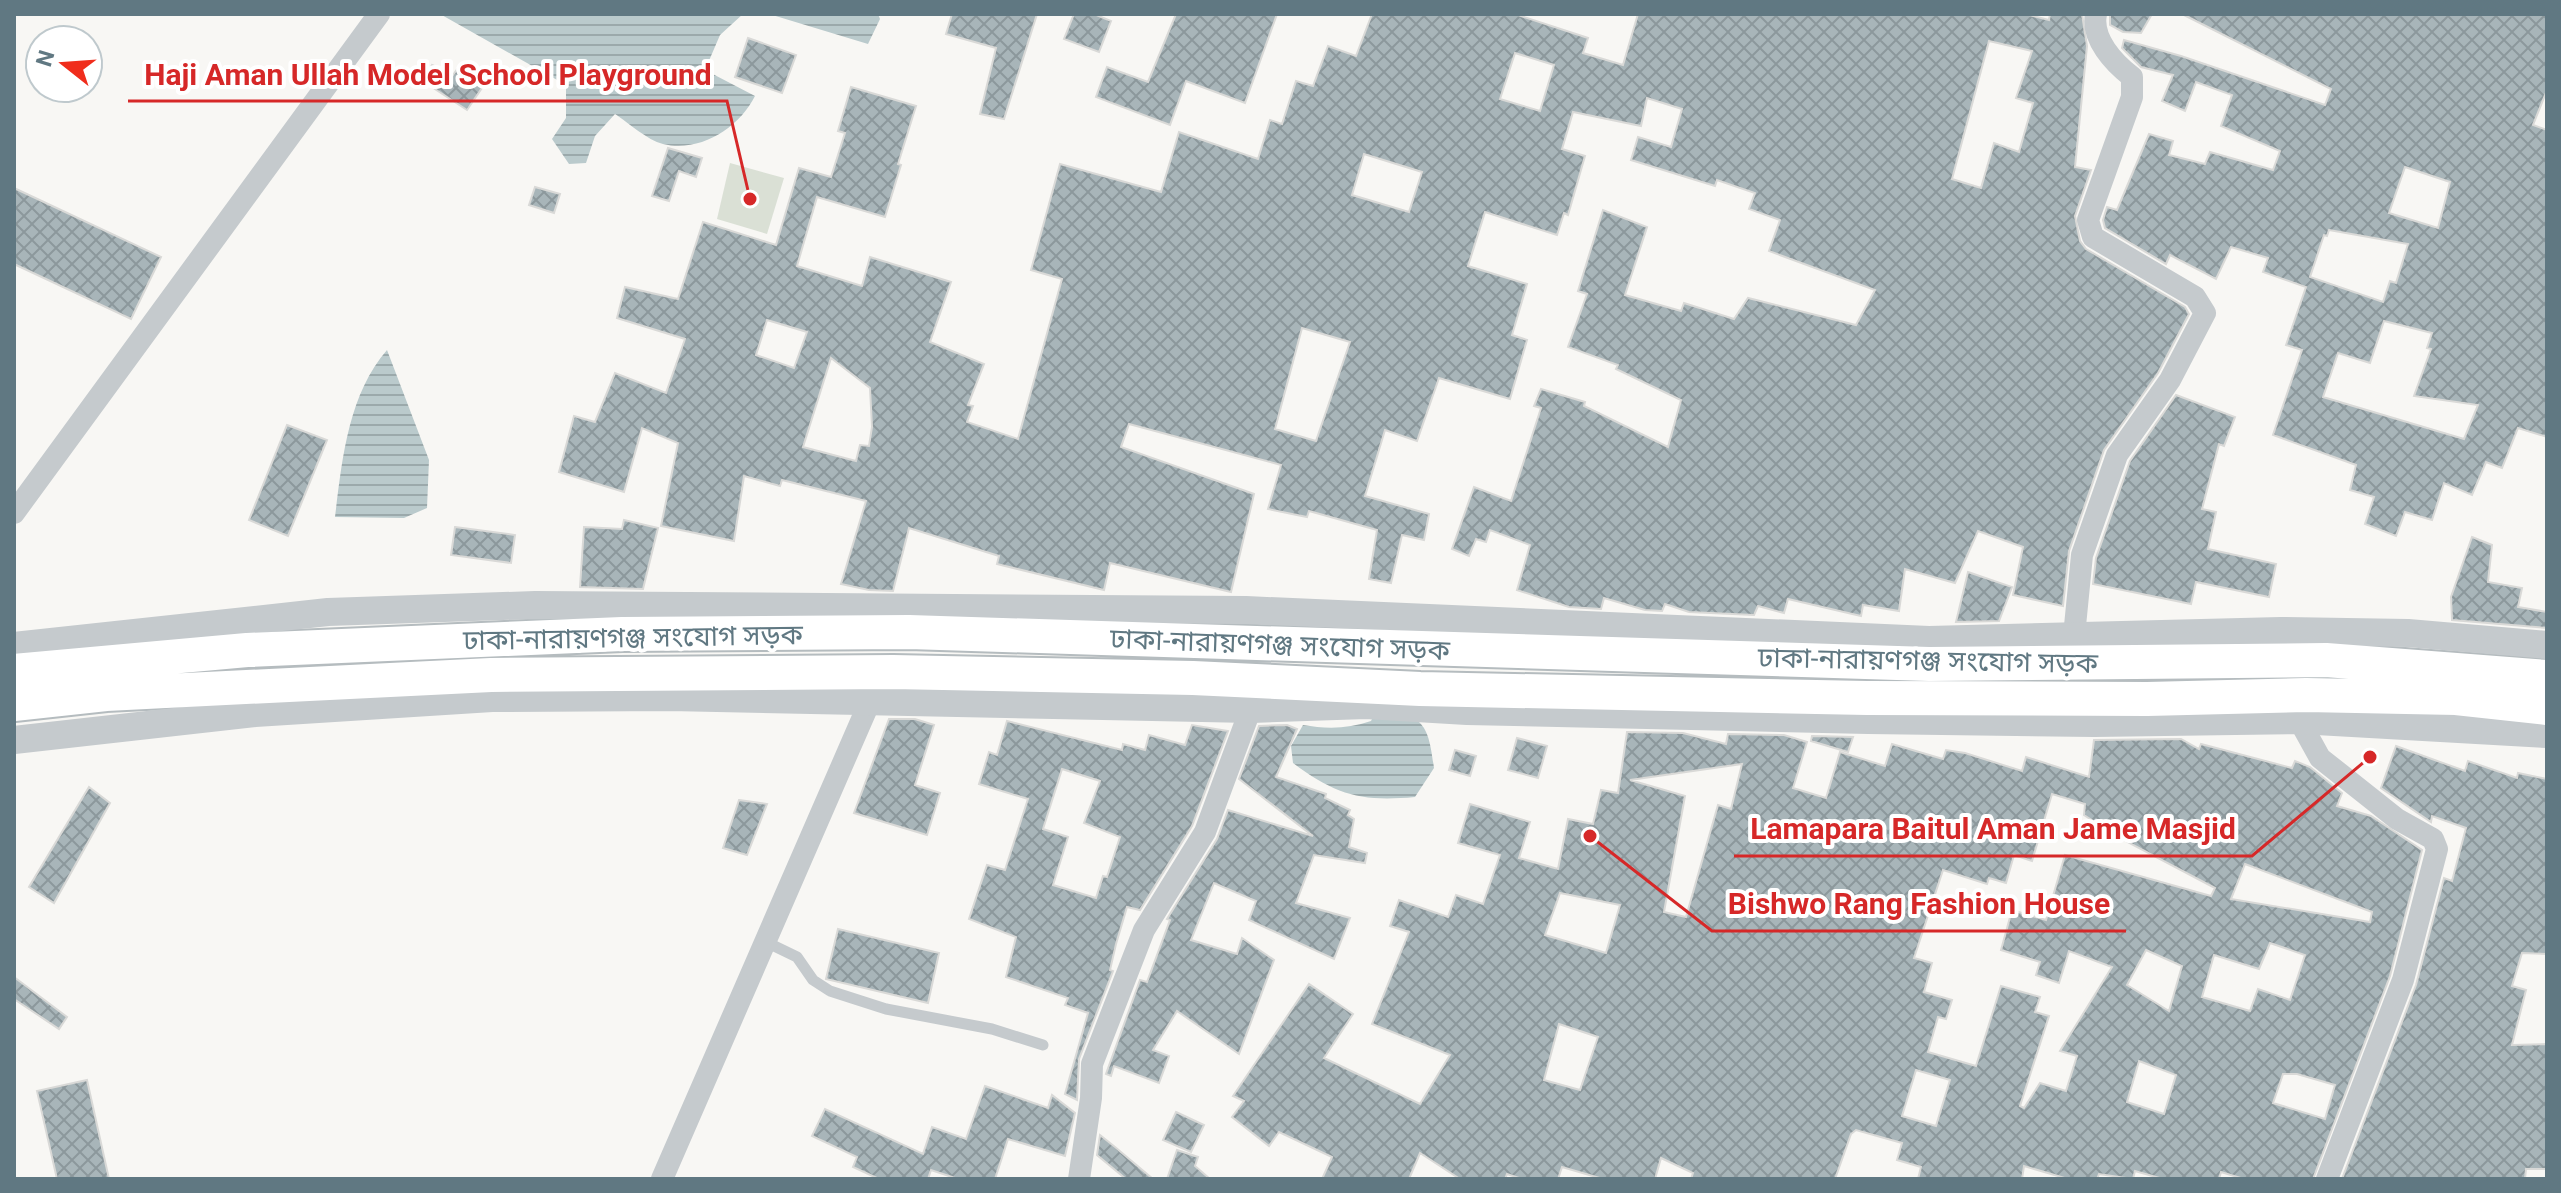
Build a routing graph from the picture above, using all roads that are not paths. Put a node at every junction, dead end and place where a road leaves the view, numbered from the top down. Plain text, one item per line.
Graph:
1 (379, 14) edge
2 (2096, 14) edge
3 (14, 513) edge
4 (2074, 636) junction
5 (2547, 645) edge
6 (14, 646) edge
7 (1867, 650) junction
8 (14, 671) edge
9 (2547, 677) edge
10 (1928, 680) junction
11 (1256, 695) junction
12 (870, 701) junction
13 (14, 704) edge
14 (2547, 708) edge
15 (1868, 709) junction
16 (2299, 720) junction
17 (2547, 734) edge
18 (14, 740) edge
19 (766, 942) junction
20 (1043, 1045) dead end
21 (662, 1179) edge
22 (1079, 1179) edge
23 (2327, 1179) edge

1 - 3 street
2 - 4 street
4 - 5 street
4 - 7 street
6 - 7 street
7 - 8 main road, ঢাকা-নারায়ণগঞ্জ সংযোগ সড়ক
7 - 10 main road, ঢাকা-নারায়ণগঞ্জ সংযোগ সড়ক
9 - 10 main road, ঢাকা-নারায়ণগঞ্জ সংযোগ সড়ক
10 - 14 main road, ঢাকা-নারায়ণগঞ্জ সংযোগ সড়ক
10 - 15 main road, ঢাকা-নারায়ণগঞ্জ সংযোগ সড়ক
11 - 12 street
11 - 13 main road, ঢাকা-নারায়ণগঞ্জ সংযোগ সড়ক
11 - 15 main road, ঢাকা-নারায়ণগঞ্জ সংযোগ সড়ক
11 - 22 street
12 - 18 street
12 - 19 street
15 - 16 street
16 - 17 street
16 - 23 street
19 - 20 lane
19 - 21 street

